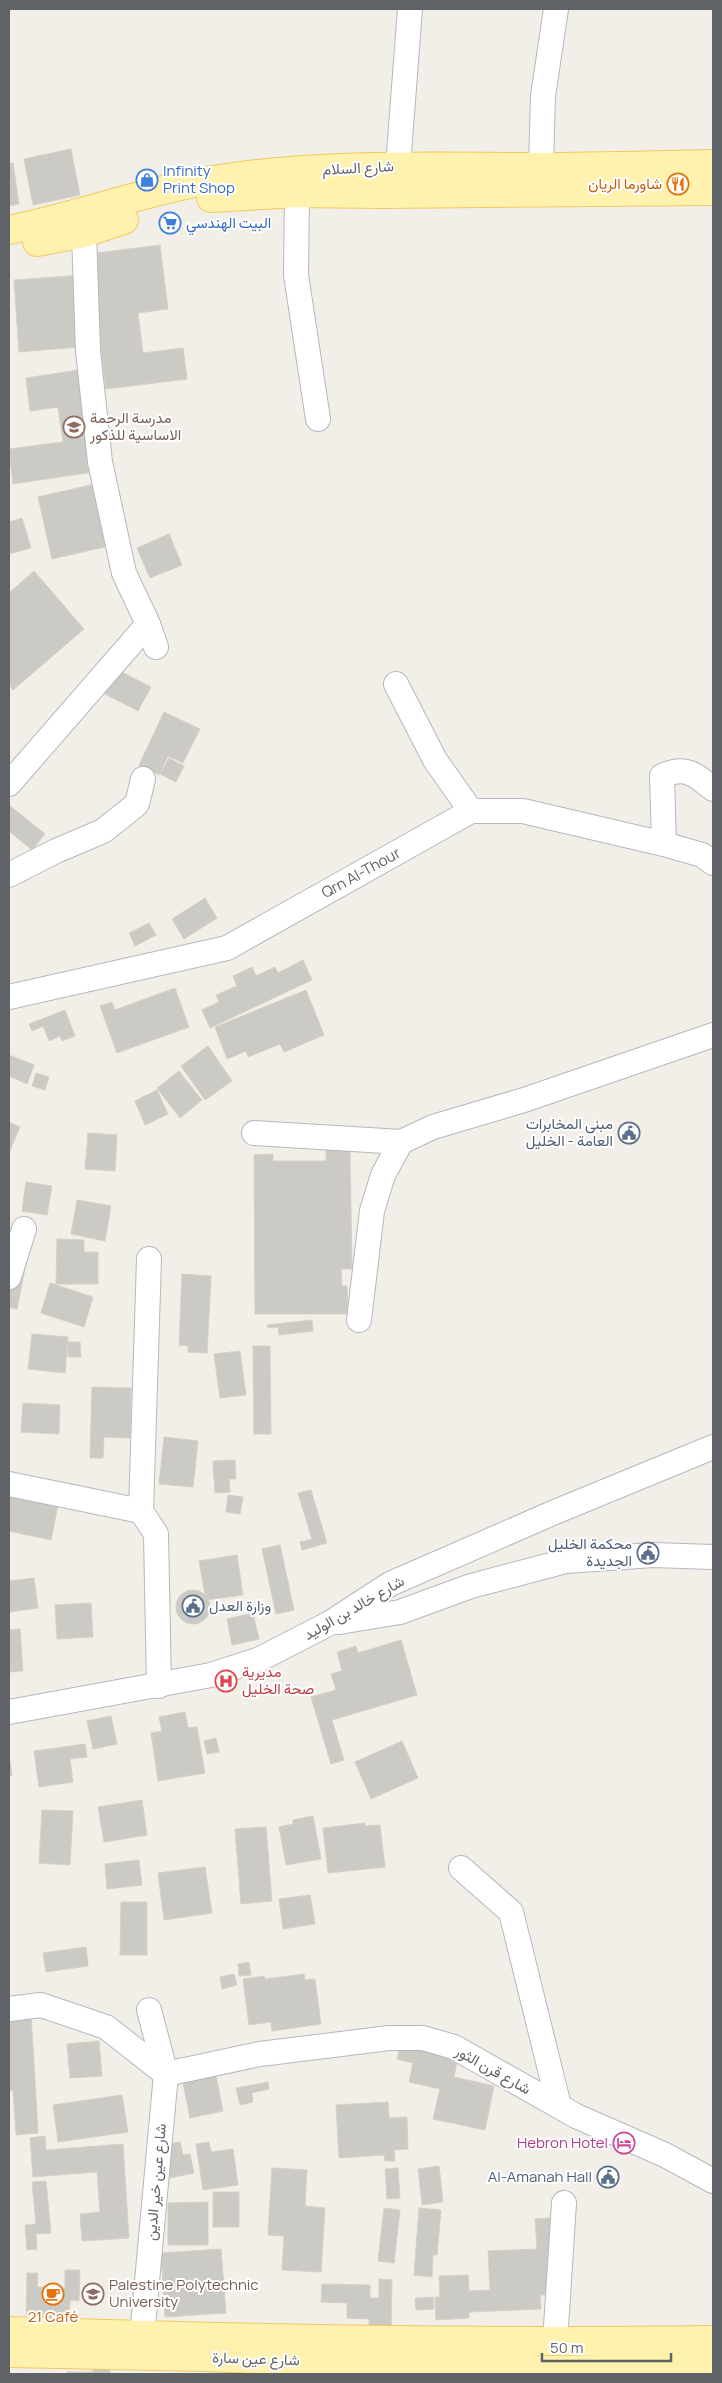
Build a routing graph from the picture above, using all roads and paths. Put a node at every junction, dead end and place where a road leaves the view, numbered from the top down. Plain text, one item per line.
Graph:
1 (410, 9) edge
2 (556, 9) edge
3 (713, 164) edge
4 (398, 166) junction
5 (541, 167) junction
6 (713, 191) edge
7 (297, 193) junction
8 (9, 230) edge
9 (84, 233) junction
10 (9, 248) edge
11 (318, 419) dead end
12 (148, 624) junction
13 (156, 648) dead end
14 (396, 684) dead end
15 (143, 779) dead end
16 (9, 784) edge
17 (713, 789) edge
18 (471, 811) junction
19 (664, 844) junction
20 (713, 863) edge
21 (9, 875) edge
22 (9, 997) edge
23 (713, 1035) edge
24 (254, 1133) dead end
25 (401, 1142) junction
26 (24, 1229) dead end
27 (149, 1259) dead end
28 (9, 1277) edge
29 (359, 1320) dead end
30 (713, 1447) edge
31 (9, 1484) edge
32 (141, 1511) junction
33 (713, 1557) edge
34 (330, 1623) junction
35 (159, 1686) junction
36 (9, 1712) edge
37 (461, 1868) dead end
38 (9, 2009) edge
39 (149, 2010) dead end
40 (166, 2074) junction
41 (559, 2106) junction
42 (713, 2181) edge
43 (564, 2203) dead end
44 (9, 2331) edge
45 (713, 2340) edge
46 (555, 2342) junction
47 (142, 2346) junction
48 (9, 2354) edge
49 (713, 2367) edge

1 - 4 street
2 - 5 street
3 - 5 main road, شارع السلام
4 - 5 main road, شارع السلام
4 - 8 main road, شارع السلام
6 - 7 main road, شارع السلام
7 - 9 main road, شارع السلام
7 - 11 street
9 - 10 main road, شارع السلام
9 - 12 street
12 - 13 street
12 - 16 street
14 - 18 street
15 - 21 street
17 - 19 street
18 - 19 street, Qrn Al-Thour
18 - 22 street, Qrn Al-Thour
19 - 20 street, Qrn Al-Thour
23 - 25 street
24 - 25 street
25 - 29 street
26 - 28 street
27 - 32 street
30 - 34 street, شارع خالد بن الوليد
31 - 32 street
32 - 35 street
33 - 34 street
34 - 35 street, شارع خالد بن الوليد
35 - 36 street, شارع خالد بن الوليد
37 - 41 street
38 - 40 street
39 - 40 street, شارع عين خير الدين
40 - 41 street, شارع قرن الثور
40 - 47 street, شارع عين خير الدين
41 - 42 street, شارع قرن الثور
43 - 46 street
44 - 47 main road, شارع عين سارة
45 - 46 main road, شارع عين سارة
46 - 47 main road, شارع عين سارة
47 - 48 main road, شارع عين سارة
47 - 49 main road, شارع عين سارة

